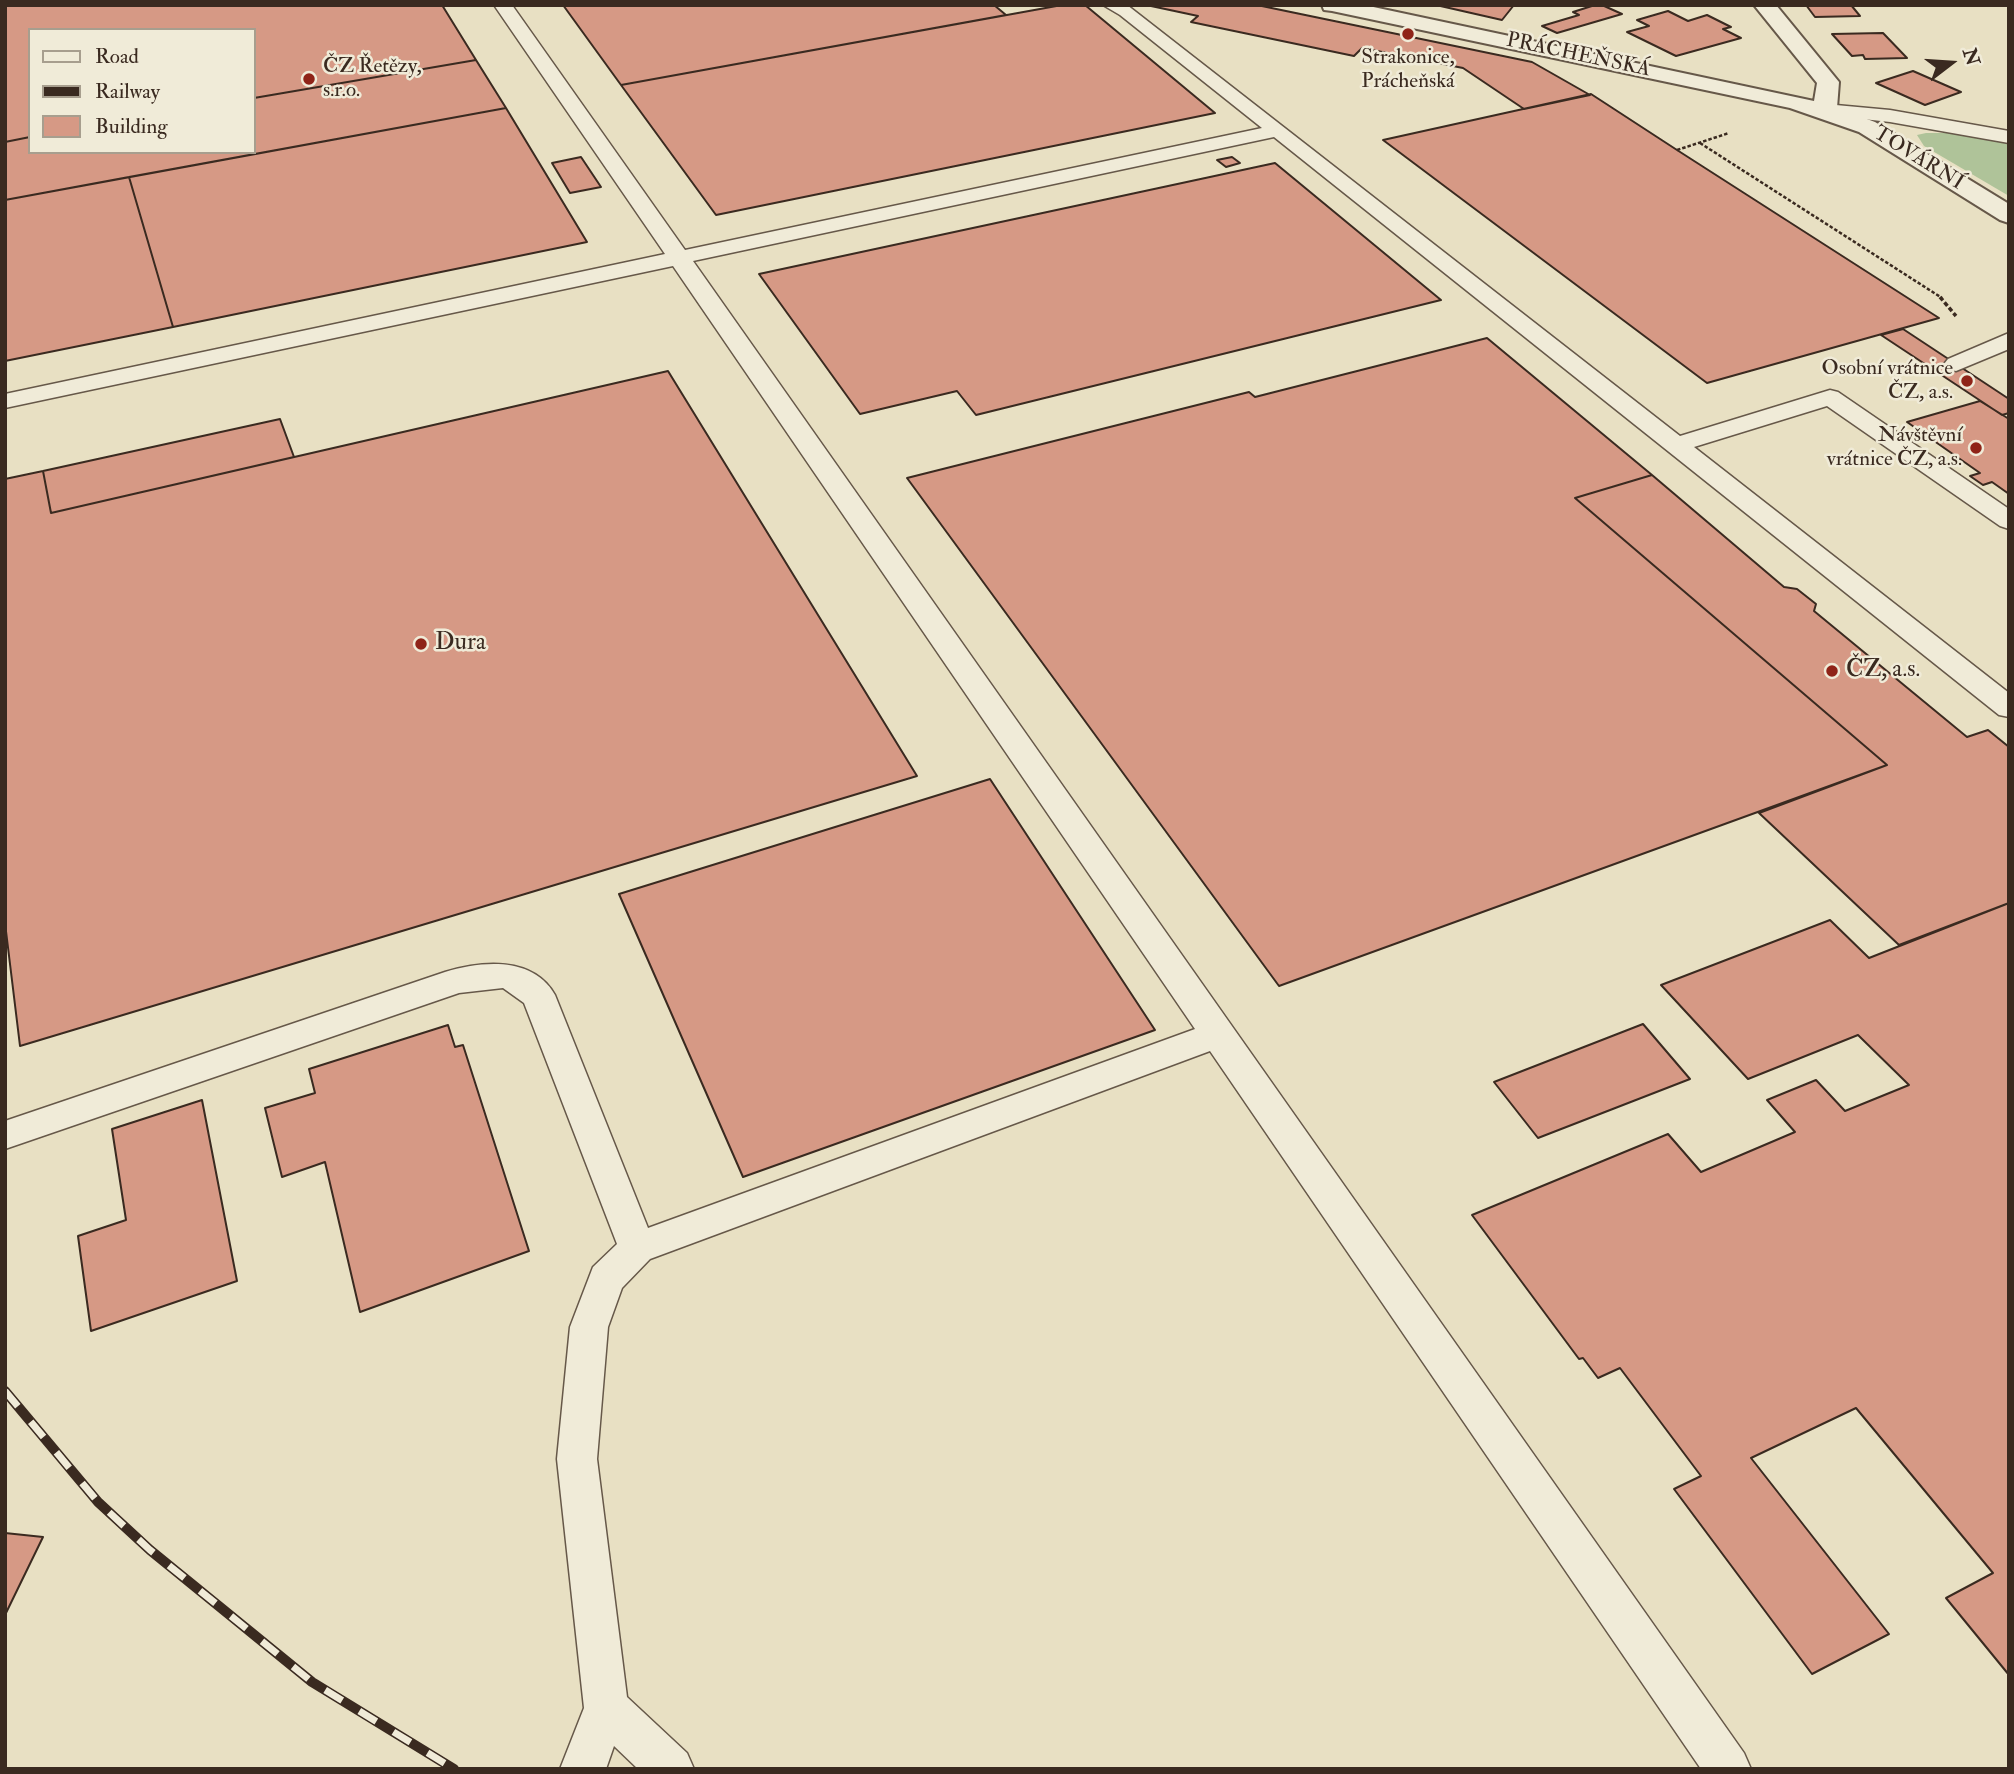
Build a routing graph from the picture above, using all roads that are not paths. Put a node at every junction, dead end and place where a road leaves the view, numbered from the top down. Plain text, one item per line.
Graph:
1 (503, 5) edge
2 (1112, 5) edge
3 (1332, 5) edge
4 (1764, 5) edge
5 (1825, 110) junction
6 (1277, 131) junction
7 (2009, 137) edge
8 (2009, 215) edge
9 (679, 258) junction
10 (2009, 340) edge
11 (1956, 364) dead end
12 (5, 401) edge
13 (1675, 444) junction
14 (2009, 521) edge
15 (2009, 708) edge
16 (1218, 1034) junction
17 (5, 1135) edge
18 (637, 1248) junction
19 (606, 1708) junction
20 (583, 1769) edge
21 (671, 1769) edge
22 (1728, 1769) edge

1 - 9 lane
2 - 6 lane
3 - 5 street, PRÁCHEŇSKÁ
4 - 5 street
5 - 7 lane
5 - 8 street, TOVÁRNÍ
6 - 9 lane
6 - 13 lane
9 - 12 lane
9 - 16 lane
10 - 11 lane
13 - 14 lane
13 - 15 lane
16 - 18 lane
16 - 22 lane
17 - 18 lane
18 - 19 lane
19 - 20 lane
19 - 21 lane

